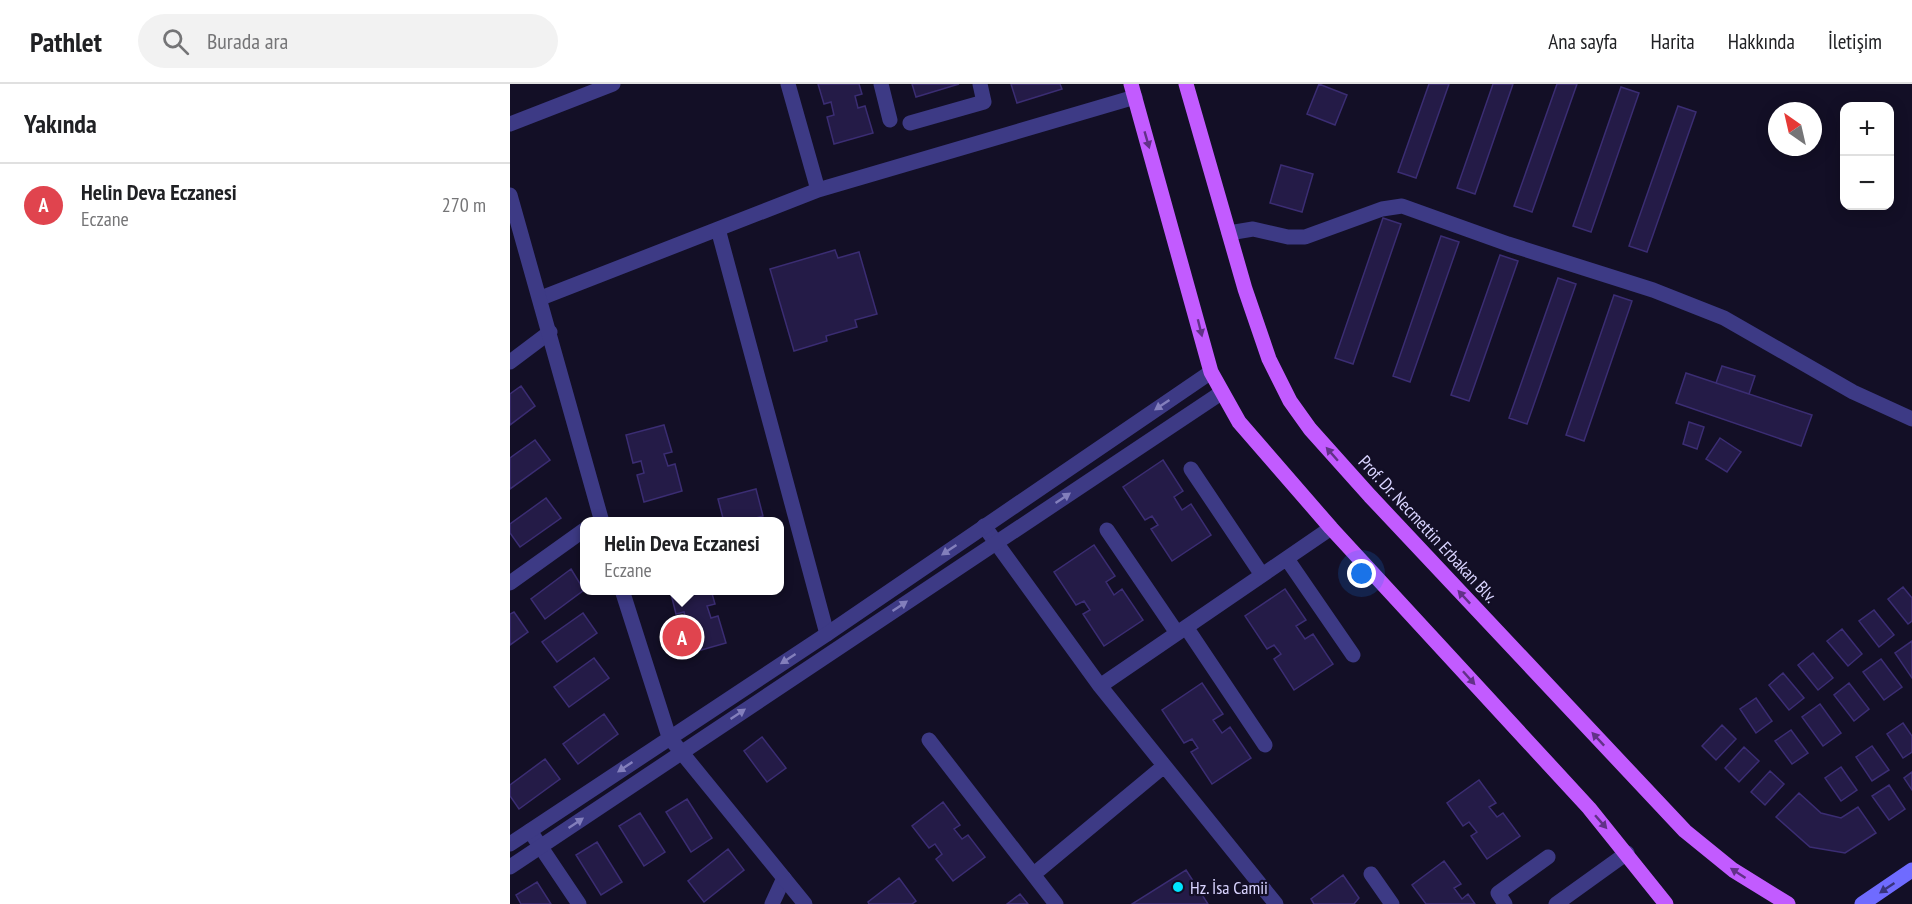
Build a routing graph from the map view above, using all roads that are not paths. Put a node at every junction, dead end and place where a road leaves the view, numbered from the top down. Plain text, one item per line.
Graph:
1 (613, 84) edge
2 (788, 84) edge
3 (881, 84) edge
4 (980, 84) edge
5 (1186, 84) edge
6 (1133, 90) edge
7 (890, 120) dead end
8 (910, 123) dead end
9 (510, 124) edge
10 (818, 190) junction
11 (510, 195) edge
12 (718, 229) junction
13 (1229, 233) junction
14 (541, 298) junction
15 (550, 332) junction
16 (510, 362) edge
17 (1211, 372) junction
18 (1221, 393) junction
19 (1912, 419) edge
20 (1191, 469) dead end
21 (600, 517) edge
22 (984, 526) junction
23 (1331, 528) junction
24 (1107, 530) dead end
25 (580, 534) edge
26 (996, 543) junction
27 (1287, 559) junction
28 (1262, 575) junction
29 (510, 583) edge
30 (623, 595) edge
31 (1181, 630) junction
32 (827, 634) junction
33 (1353, 655) dead end
34 (1100, 686) junction
35 (669, 737) junction
36 (929, 740) dead end
37 (1265, 744) dead end
38 (680, 752) junction
39 (1164, 766) junction
40 (530, 831) junction
41 (510, 844) edge
42 (541, 846) junction
43 (1627, 853) junction
44 (1548, 857) dead end
45 (510, 867) edge
46 (1912, 870) edge
47 (1034, 874) junction
48 (1371, 874) dead end
49 (784, 878) junction
50 (579, 904) edge
51 (772, 904) edge
52 (806, 904) edge
53 (1056, 904) edge
54 (1276, 904) edge
55 (1392, 904) edge
56 (1505, 904) edge
57 (1556, 904) edge
58 (1666, 904) edge
59 (1788, 904) edge
60 (1862, 904) edge

1 - 9 street
2 - 10 street
3 - 7 street
4 - 8 street
5 - 13 main road, Prof. Dr. Necmettin Erbakan Blv.
6 - 10 street
6 -> 17 main road
10 - 12 street
11 - 14 street
12 - 14 street
12 - 32 street
13 - 19 street
59 -> 13 main road, Prof. Dr. Necmettin Erbakan Blv.
14 - 15 street
15 - 16 street
15 - 21 street
17 - 18 main road
17 -> 22 street
18 - 23 main road
26 -> 18 street
20 - 28 street
22 - 26 street
22 -> 32 street
23 - 27 street
23 -> 43 main road
24 - 31 street
25 - 29 street
26 - 34 street
38 -> 26 street
27 - 28 street
27 - 33 street
28 - 31 street
30 - 35 street
31 - 34 street
31 - 37 street
32 -> 35 street
34 - 39 street
35 - 38 street
35 -> 40 street
36 - 47 street
42 -> 38 street
38 - 49 street
39 - 47 street
39 - 54 street
40 - 41 street
40 - 42 street
42 - 45 street
42 - 50 street
43 - 57 street
43 - 58 main road
44 - 56 street
46 -> 60 main road
47 - 53 street
48 - 55 street
49 - 51 street
49 - 52 street

